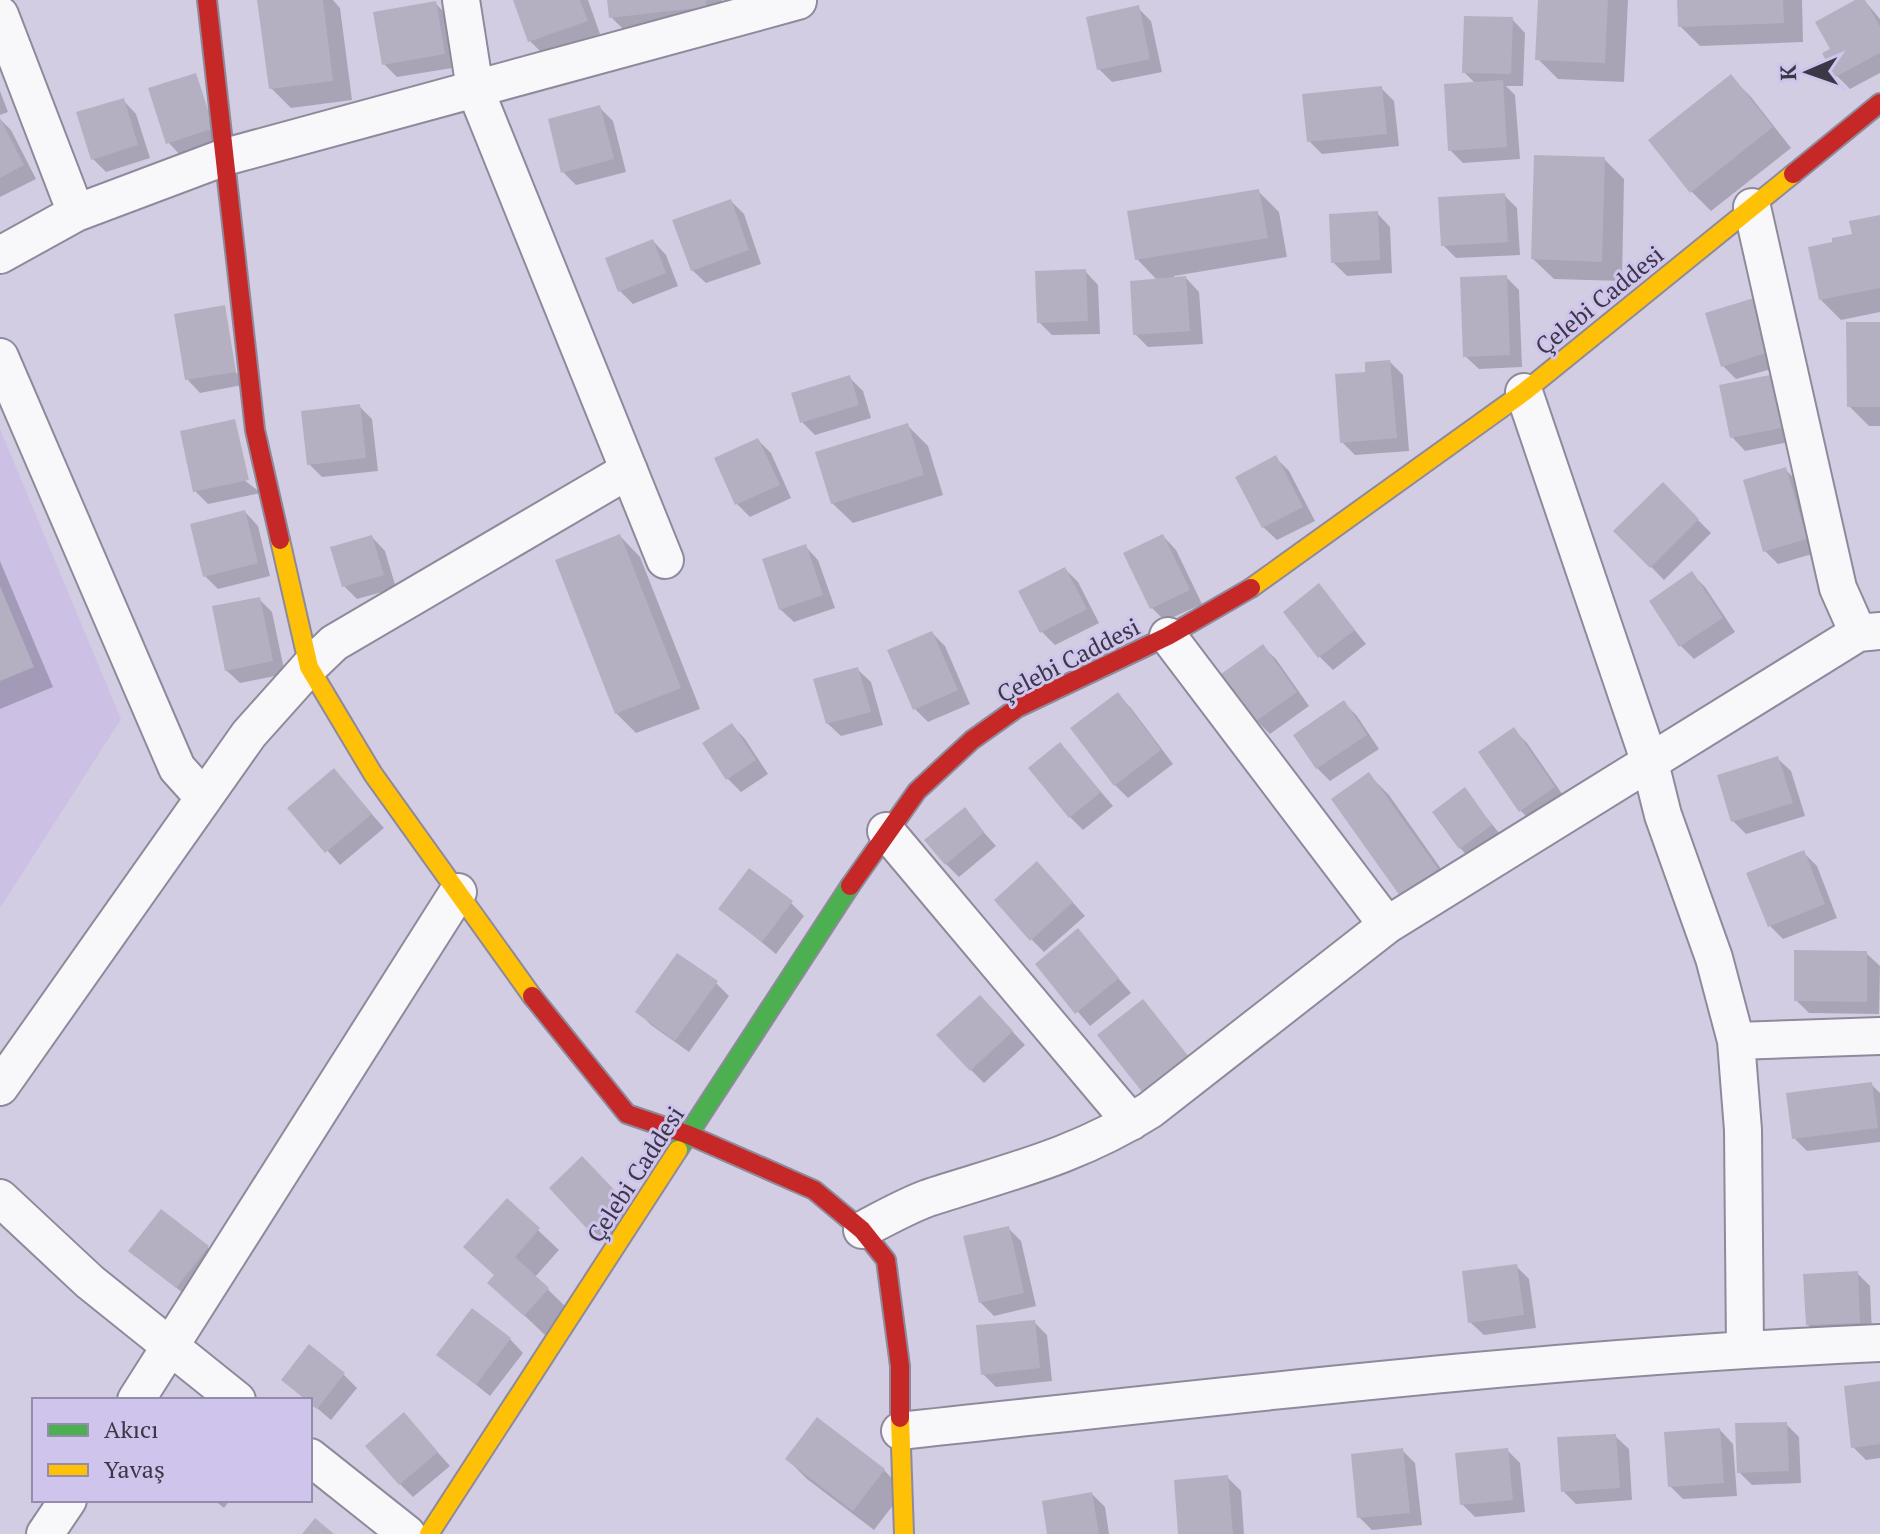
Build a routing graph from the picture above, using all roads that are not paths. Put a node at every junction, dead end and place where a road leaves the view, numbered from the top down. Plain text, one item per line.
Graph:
1 (207, 0) edge
2 (461, 0) edge
3 (798, 1) edge
4 (0, 15) edge
5 (475, 89) junction
6 (1880, 103) edge
7 (225, 157) junction
8 (1752, 207) junction
9 (76, 213) junction
10 (0, 255) edge
11 (0, 357) edge
12 (1524, 392) junction
13 (629, 470) junction
14 (665, 560) dead end
15 (1869, 632) edge
16 (1168, 636) junction
17 (309, 667) junction
18 (1650, 763) junction
19 (204, 798) junction
20 (886, 831) junction
21 (458, 892) junction
22 (1387, 925) junction
23 (1880, 1036) edge
24 (1736, 1041) junction
25 (0, 1087) edge
26 (1131, 1122) junction
27 (689, 1135) junction
28 (0, 1198) edge
29 (862, 1230) junction
30 (1880, 1343) edge
31 (171, 1348) junction
32 (1745, 1349) junction
33 (137, 1398) edge
34 (234, 1398) edge
35 (900, 1431) junction
36 (312, 1459) edge
37 (67, 1502) edge
38 (45, 1534) edge
39 (407, 1534) edge
40 (429, 1534) edge
41 (904, 1534) edge

1 - 7 street
2 - 5 street
3 - 5 street
4 - 9 street
5 - 7 street
5 - 13 street
6 - 8 street, Çelebi Caddesi
7 - 9 street
7 - 17 street
8 - 12 street, Çelebi Caddesi
8 - 15 street
9 - 10 street
11 - 19 street
12 - 16 street, Çelebi Caddesi
12 - 18 street
13 - 14 street
13 - 17 street
15 - 18 street
16 - 20 street, Çelebi Caddesi
16 - 22 street
17 - 19 street
17 - 21 street
18 - 22 street
18 - 24 street
19 - 25 street
20 - 26 street
20 - 27 street, Çelebi Caddesi
21 - 27 street
21 - 31 street
22 - 26 street
23 - 24 street
24 - 32 street
26 - 29 street
27 - 29 street
27 - 40 street, Çelebi Caddesi
28 - 31 street
29 - 35 street
30 - 32 street
31 - 33 street
31 - 34 street
32 - 35 street
35 - 41 street
36 - 39 street
37 - 38 street

